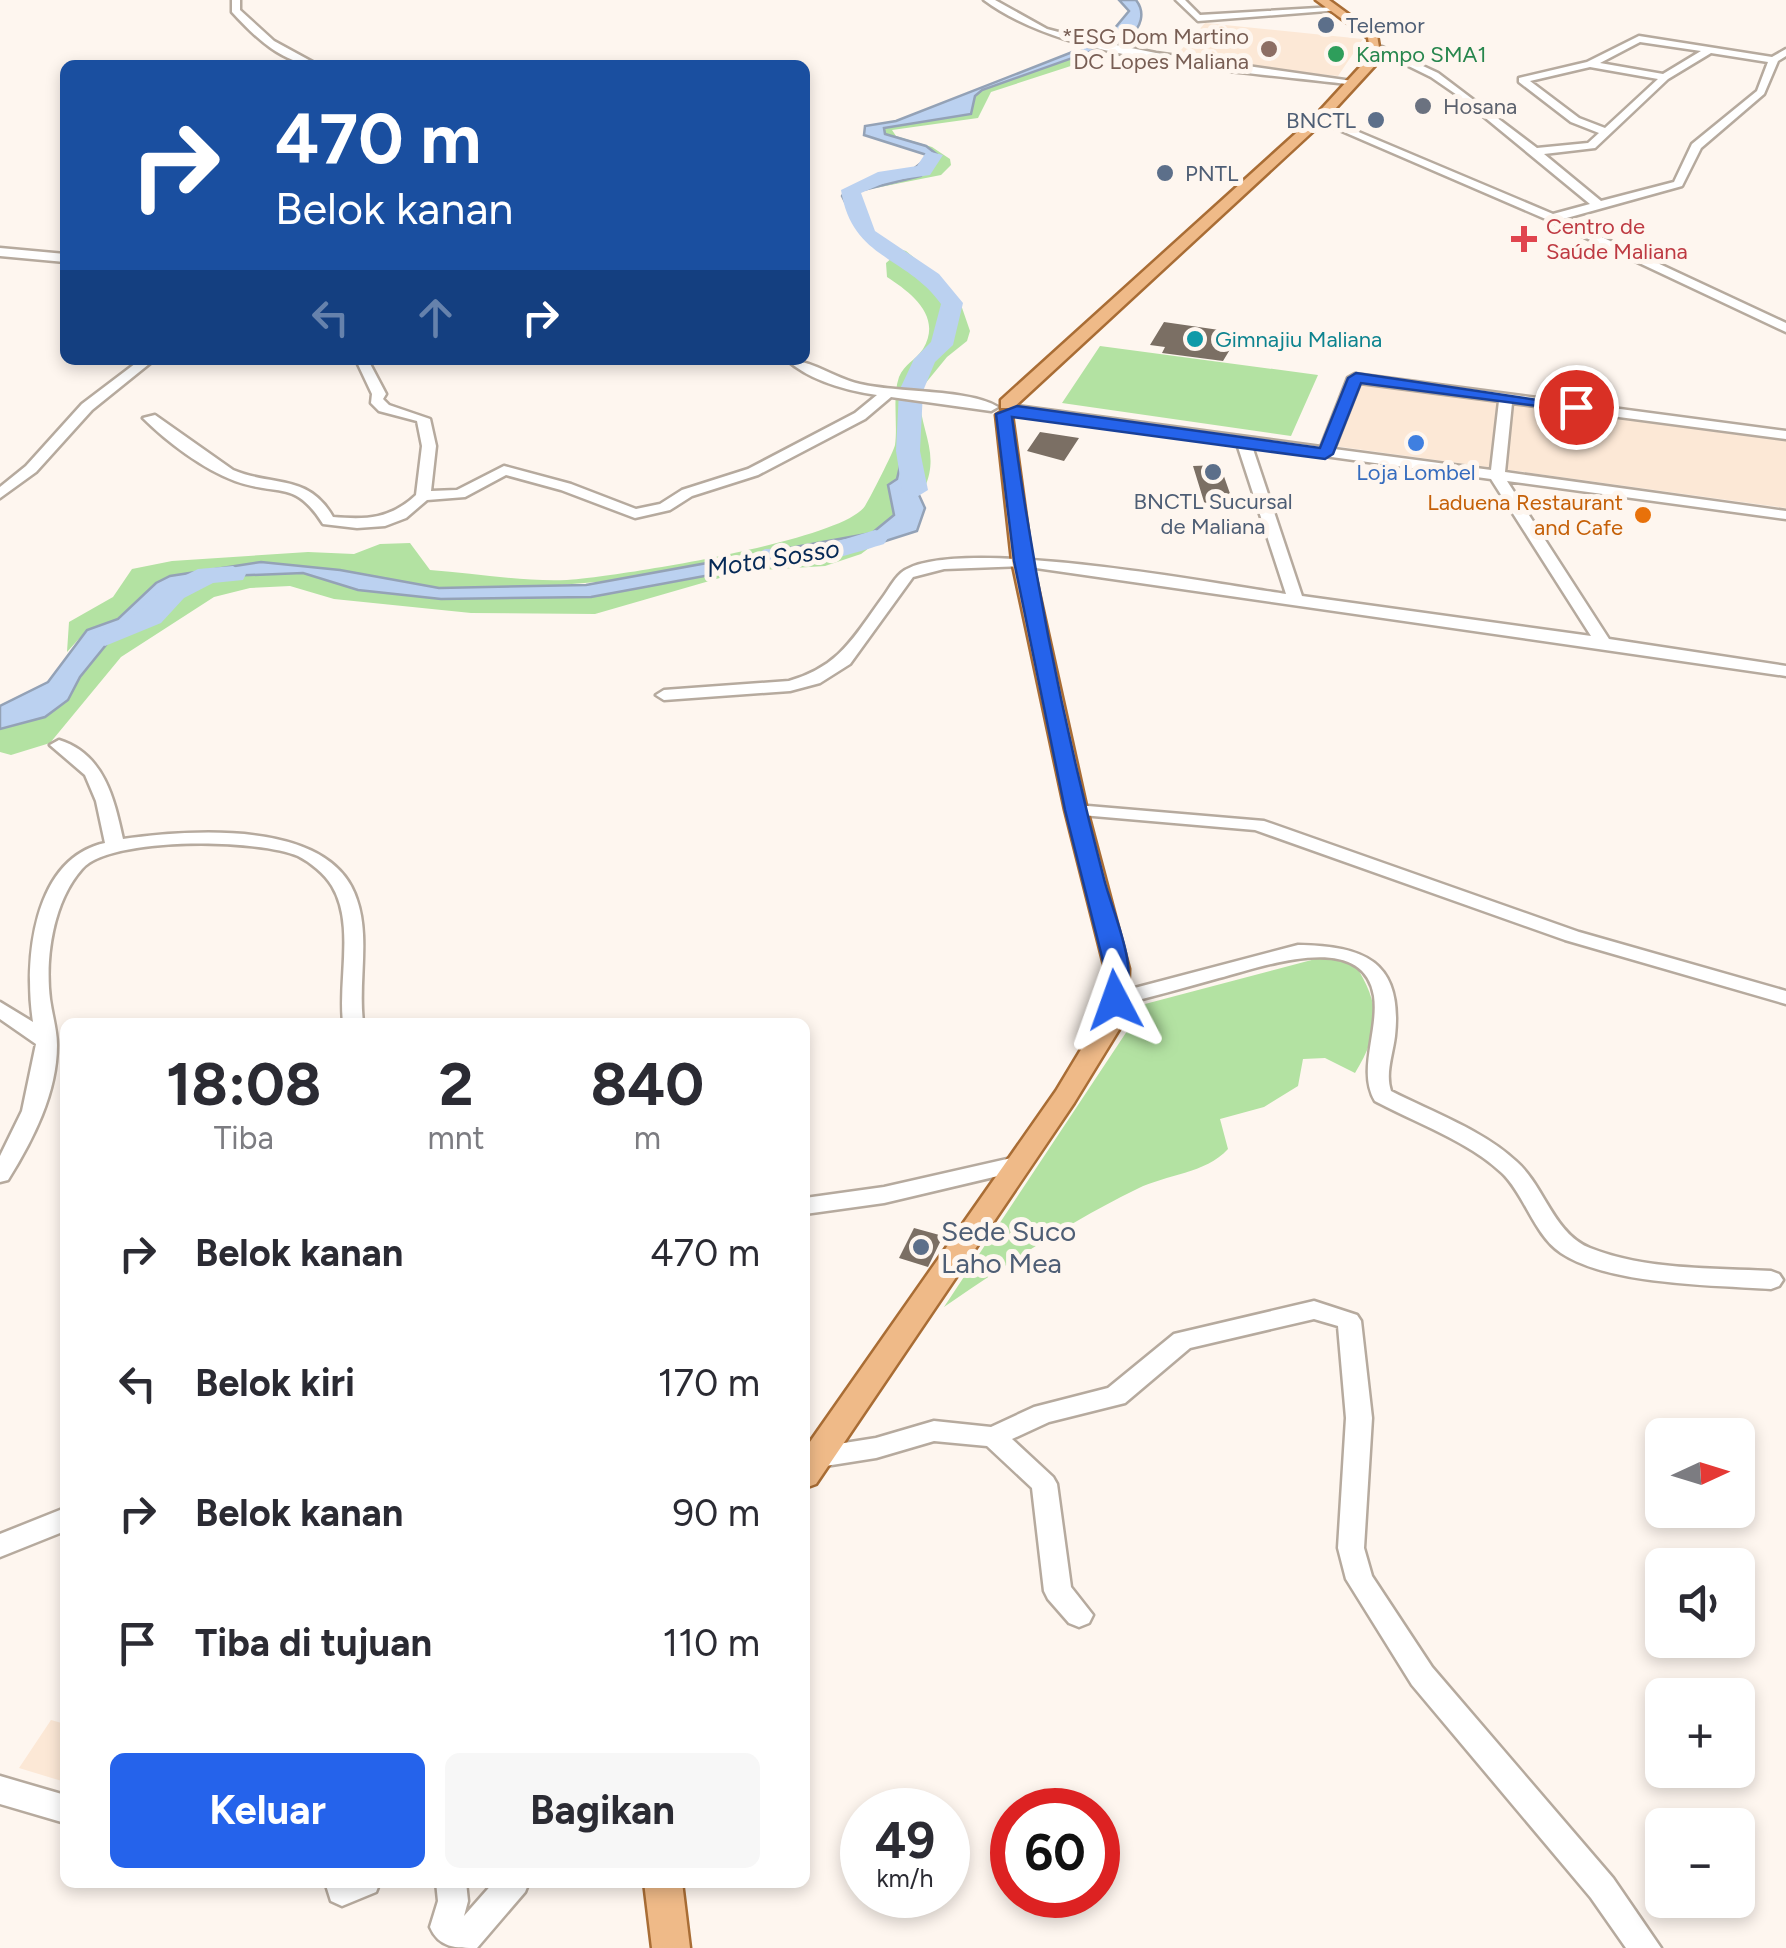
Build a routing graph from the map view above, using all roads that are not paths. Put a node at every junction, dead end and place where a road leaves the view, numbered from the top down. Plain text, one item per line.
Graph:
1 (236, 0) edge
2 (988, 0) edge
3 (1314, 0) edge
4 (1322, 0) edge
5 (1265, 1) edge
6 (1183, 4) edge
7 (1334, 10) junction
8 (1379, 49) junction
9 (1708, 50) junction
10 (1786, 52) edge
11 (296, 60) edge
12 (1774, 60) junction
13 (1590, 64) junction
14 (1666, 77) junction
15 (1354, 82) junction
16 (1320, 119) junction
17 (1607, 132) junction
18 (1533, 152) junction
19 (1598, 205) junction
20 (1552, 218) junction
21 (0, 252) edge
22 (60, 258) edge
23 (1786, 328) edge
24 (141, 365) edge
25 (366, 365) edge
26 (802, 365) edge
27 (887, 394) junction
28 (1506, 397) junction
29 (1005, 409) junction
30 (150, 418) dead end
31 (1786, 435) edge
32 (1244, 443) junction
33 (1325, 454) junction
34 (1497, 477) junction
35 (0, 494) edge
36 (424, 496) junction
37 (1786, 516) edge
38 (1022, 561) junction
39 (1296, 601) junction
40 (1603, 643) junction
41 (1786, 672) edge
42 (664, 694) dead end
43 (59, 746) dead end
44 (1076, 810) junction
45 (115, 844) junction
46 (1786, 998) edge
47 (1115, 1000) junction
48 (0, 1009) edge
49 (353, 1018) edge
50 (47, 1042) junction
51 (1020, 1164) junction
52 (0, 1174) edge
53 (810, 1205) edge
54 (1771, 1280) dead end
55 (993, 1437) junction
56 (812, 1466) edge
57 (60, 1521) edge
58 (0, 1546) edge
59 (1079, 1616) dead end
60 (0, 1790) edge
61 (60, 1808) edge
62 (452, 1888) edge
63 (509, 1888) edge
64 (664, 1888) edge
65 (671, 1948) edge
66 (1645, 1948) edge

1 - 11 street
2 - 15 street
3 - 5 street
4 - 7 main road
5 - 6 street
6 - 7 street
7 - 8 main road
8 - 15 main road
8 - 18 street
9 - 12 street
9 - 13 street
9 - 14 street
10 - 12 street
12 - 19 street
13 - 14 street
13 - 17 street
14 - 17 street
15 - 16 main road
16 - 20 street
16 - 29 main road
17 - 18 street
18 - 19 street
19 - 20 street
20 - 23 street
21 - 22 street
24 - 35 street
25 - 36 street
26 - 27 street
27 - 29 street
27 - 36 street
28 - 31 street
28 - 33 street
28 - 34 street
29 - 32 street
29 - 38 main road
30 - 36 street
32 - 33 street
32 - 39 street
33 - 34 street
34 - 37 street
34 - 40 street
38 - 39 street
38 - 42 street
38 - 44 main road
39 - 40 street
40 - 41 street
43 - 45 street
44 - 46 street
44 - 47 main road
45 - 49 street
45 - 50 street
47 - 51 main road
47 - 54 street
48 - 50 street
50 - 52 street
51 - 53 street
51 - 56 main road
55 - 56 street
55 - 59 street
55 - 66 street
57 - 58 street
60 - 61 street
62 - 63 street
64 - 65 main road

